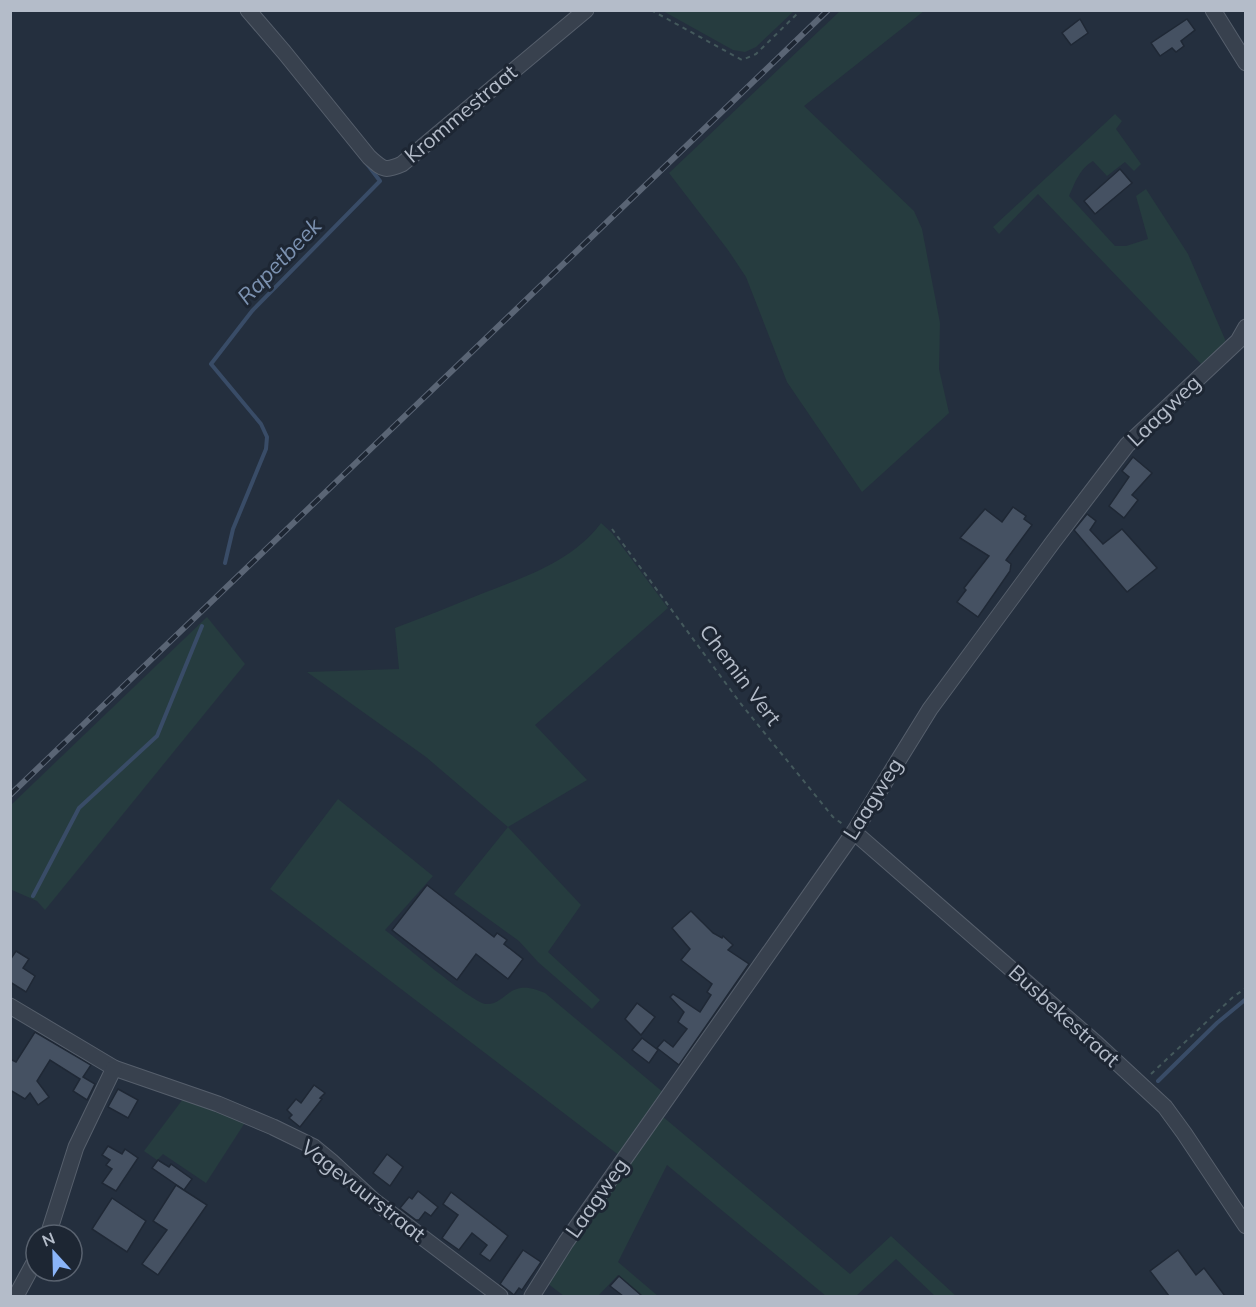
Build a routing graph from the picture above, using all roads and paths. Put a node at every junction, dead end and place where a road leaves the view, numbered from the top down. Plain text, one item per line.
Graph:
1 (248, 10) edge
2 (586, 10) edge
3 (651, 10) edge
4 (801, 10) edge
5 (1214, 10) edge
6 (1245, 63) edge
7 (1245, 327) edge
8 (1242, 344) edge
9 (612, 529) dead end
10 (854, 831) junction
11 (1245, 988) edge
12 (10, 1006) edge
13 (114, 1068) junction
14 (1140, 1084) junction
15 (52, 1223) edge
16 (1245, 1226) edge
17 (24, 1281) edge
18 (16, 1296) edge
19 (500, 1296) edge
20 (532, 1296) edge

1 - 2 street, Krommestraat
3 - 4 path
5 - 6 street
7 - 8 street, Laagweg
8 - 10 street, Laagweg
9 - 10 path, Chemin Vert
10 - 14 street, Busbekestraat
10 - 20 street, Laagweg
11 - 14 path
12 - 13 street, Vagevuurstraat
13 - 15 street
13 - 19 street, Vagevuurstraat
14 - 16 street, Busbekestraat
17 - 18 street

